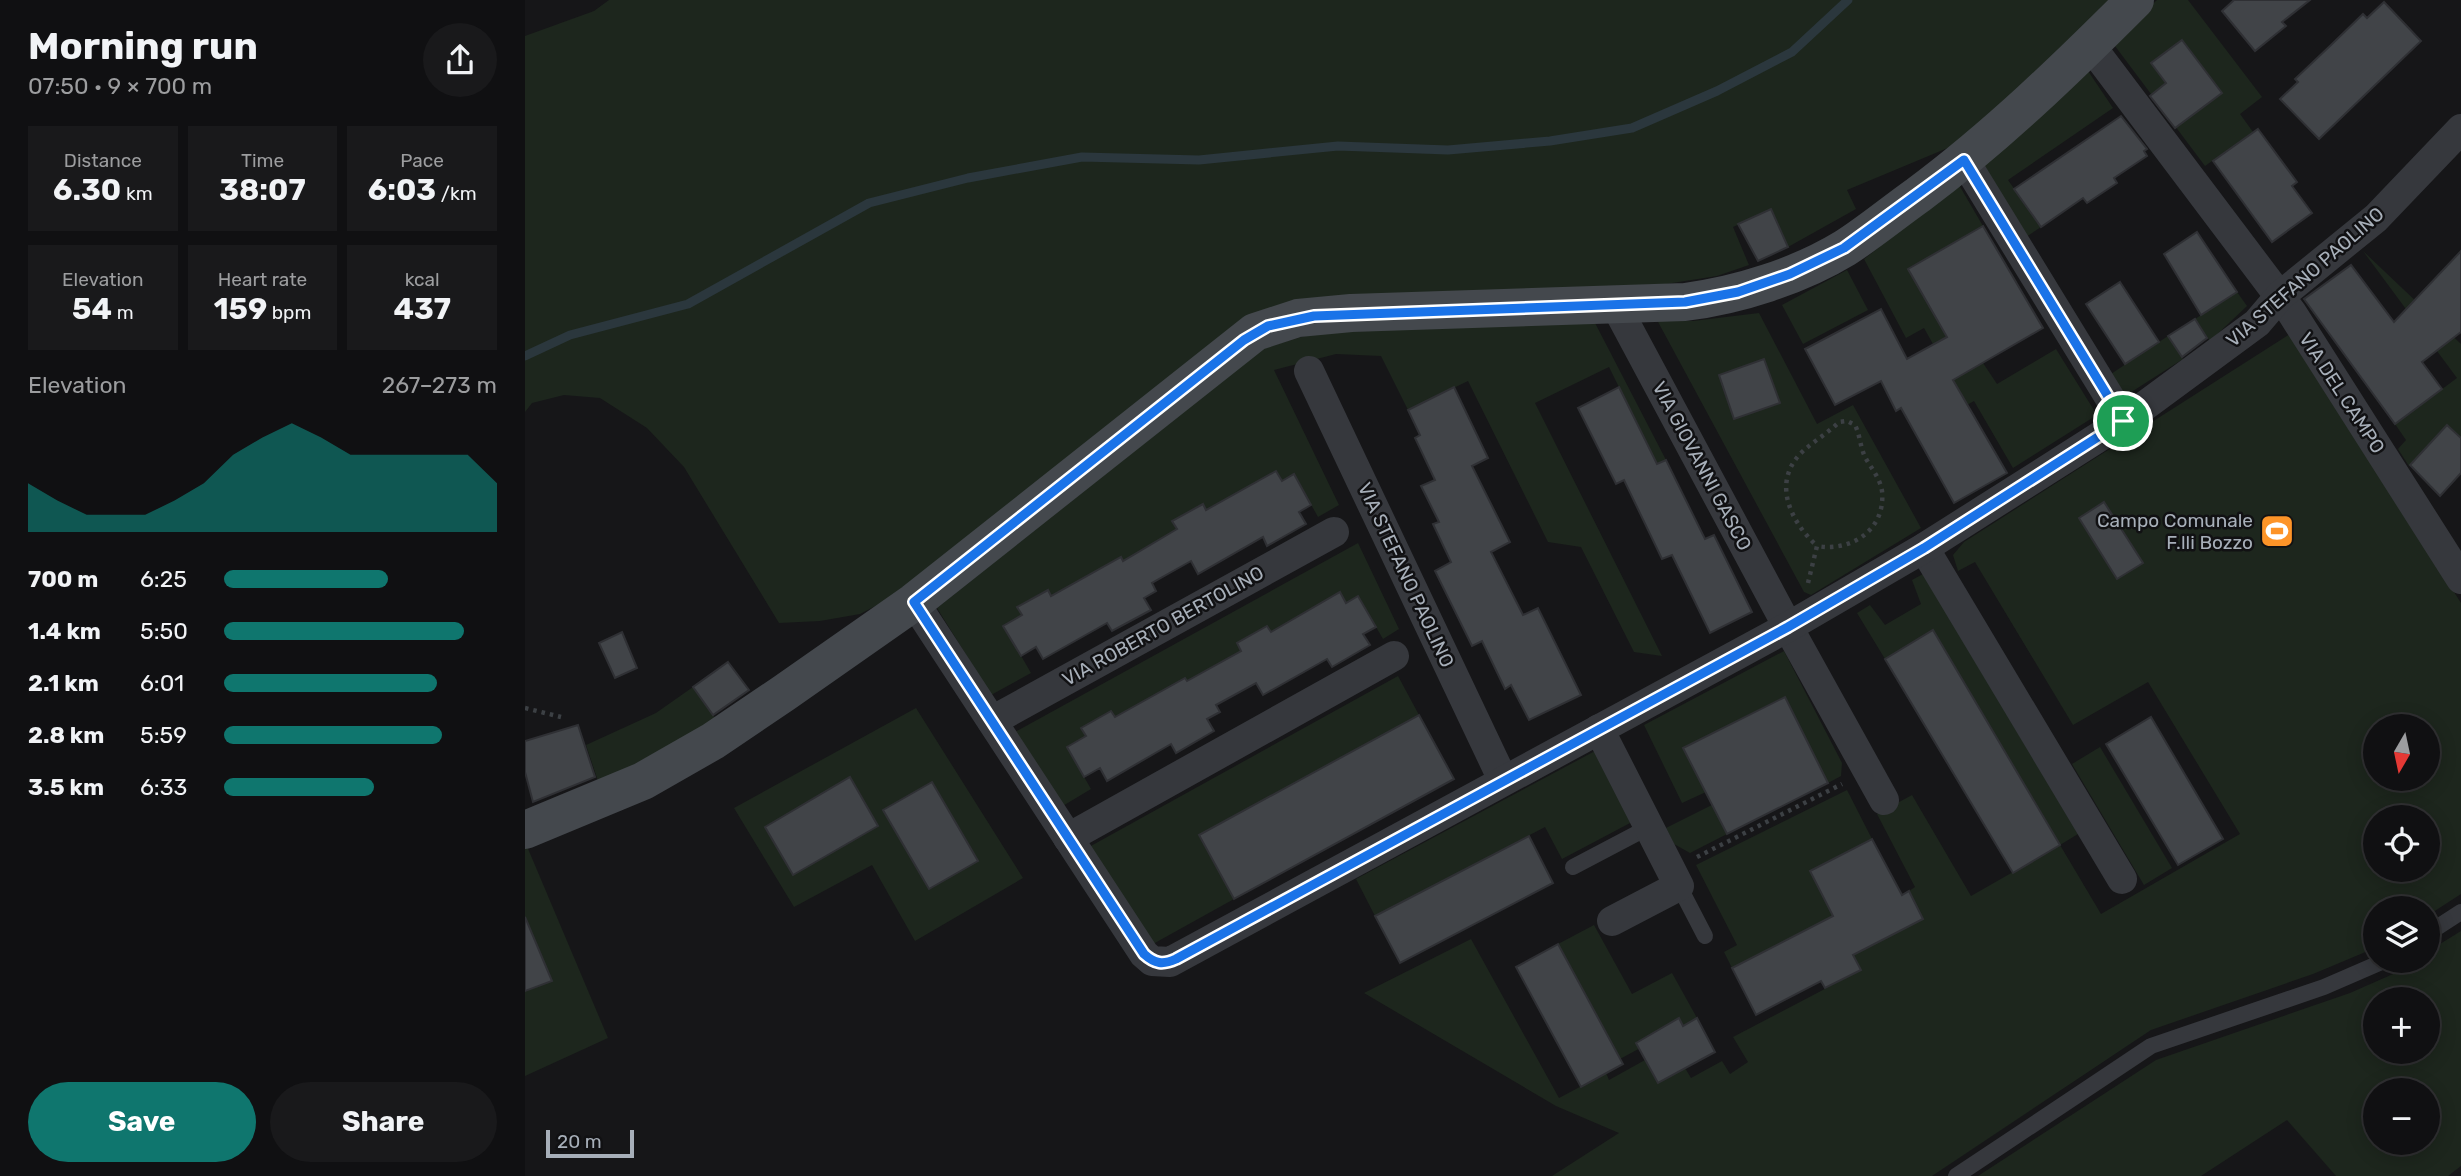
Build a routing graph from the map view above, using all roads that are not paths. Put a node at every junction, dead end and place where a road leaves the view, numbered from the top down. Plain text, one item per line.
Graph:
1 (2135, 0) edge
2 (2090, 45) junction
3 (2461, 129) edge
4 (1964, 160) junction
5 (2280, 296) junction
6 (1616, 306) junction
7 (1309, 371) dead end
8 (2123, 421) junction
9 (1334, 532) dead end
10 (1924, 548) junction
11 (2461, 579) edge
12 (914, 602) junction
13 (1788, 627) junction
14 (1394, 656) dead end
15 (992, 720) junction
16 (1599, 729) junction
17 (1503, 780) junction
18 (1884, 800) dead end
19 (1649, 827) junction
20 (525, 830) edge
21 (1068, 838) junction
22 (1573, 867) dead end
23 (1683, 874) junction
24 (2122, 879) dead end
25 (2461, 912) edge
26 (1612, 921) dead end
27 (2440, 926) edge
28 (1705, 936) dead end
29 (2363, 970) edge
30 (1956, 1176) edge

1 - 2 street
2 - 4 street
2 - 5 street, VIA DEL CAMPO
3 - 5 street, VIA STEFANO PAOLINO
4 - 6 street
4 - 8 street
5 - 8 street, VIA STEFANO PAOLINO
5 - 11 street, VIA DEL CAMPO
6 - 12 street
6 - 13 street, VIA GIOVANNI GASCO
7 - 17 street, VIA STEFANO PAOLINO
8 - 10 street, VIA STEFANO PAOLINO
9 - 15 street, VIA ROBERTO BERTOLINO
10 - 13 street, VIA STEFANO PAOLINO
10 - 24 street
12 - 15 street
12 - 20 street
13 - 16 street, VIA STEFANO PAOLINO
13 - 18 street
14 - 21 street
15 - 21 street
16 - 17 street, VIA STEFANO PAOLINO
16 - 19 street
17 - 21 street, VIA STEFANO PAOLINO
19 - 22 lane
19 - 23 street
23 - 26 street
23 - 28 lane
25 - 27 lane
29 - 30 lane

